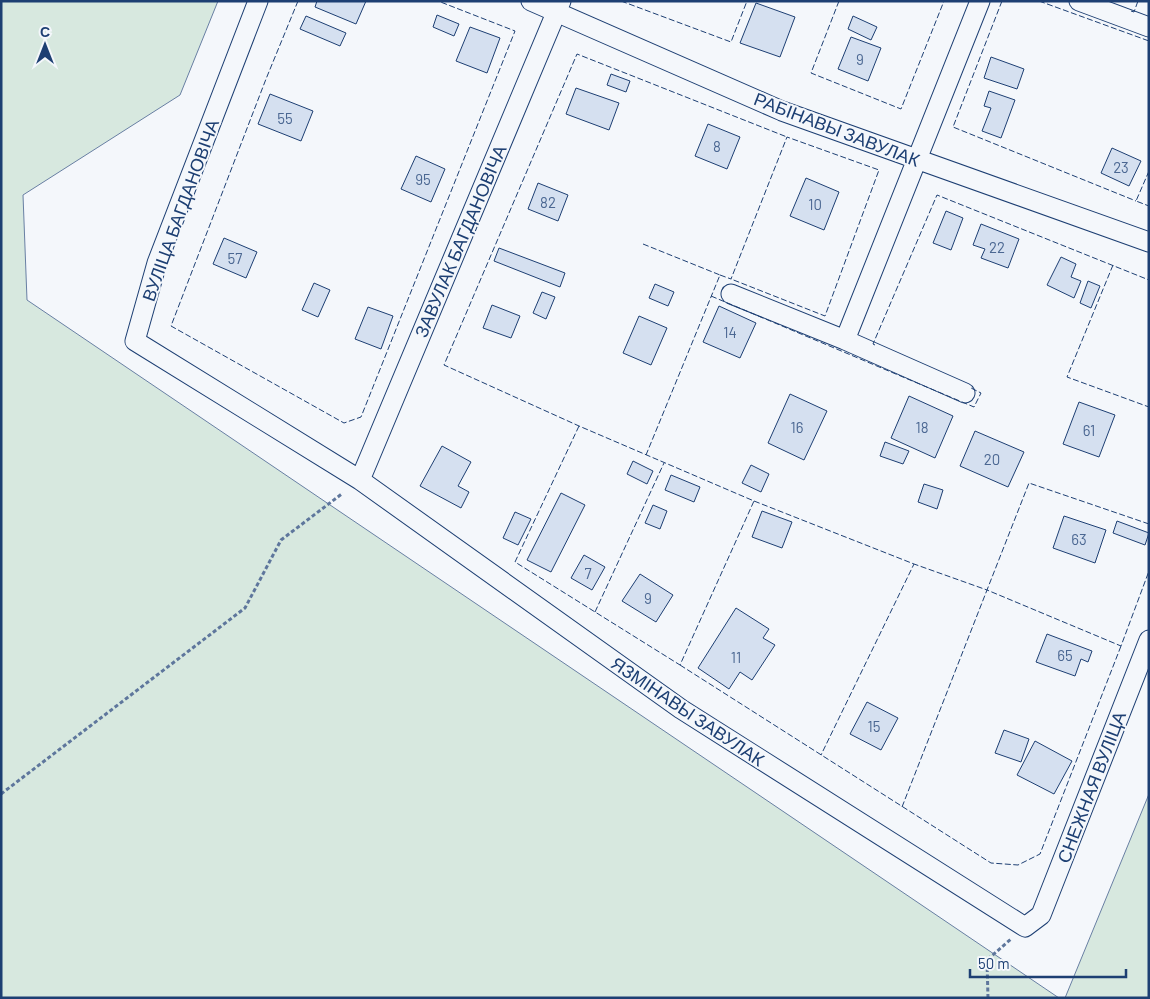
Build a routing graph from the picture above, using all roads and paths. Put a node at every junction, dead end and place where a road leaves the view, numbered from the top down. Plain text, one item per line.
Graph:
1 (258, 1) edge
2 (531, 1) edge
3 (980, 1) edge
4 (1079, 1) edge
5 (559, 6) edge
6 (1149, 28) edge
7 (917, 160) junction
8 (1149, 242) edge
9 (731, 294) dead end
10 (846, 340) junction
11 (965, 393) dead end
12 (360, 480) junction
13 (1149, 640) edge
14 (1, 794) edge
15 (1025, 927) junction
16 (988, 998) edge

1 - 12 street, ВУЛІЦА БАГДАНОВІЧА
2 - 5 street, РАБІНАВЫ ЗАВУЛАК
3 - 7 street
4 - 6 street
5 - 7 street, РАБІНАВЫ ЗАВУЛАК
5 - 12 street, ЗАВУЛАК БАГДАНОВІЧА
7 - 8 street, РАБІНАВЫ ЗАВУЛАК
7 - 10 street
9 - 10 street
10 - 11 street
12 - 14 path
12 - 15 street, ЯЗМІНАВЫ ЗАВУЛАК
13 - 15 street, СНЕЖНАЯ ВУЛІЦА
15 - 16 path

